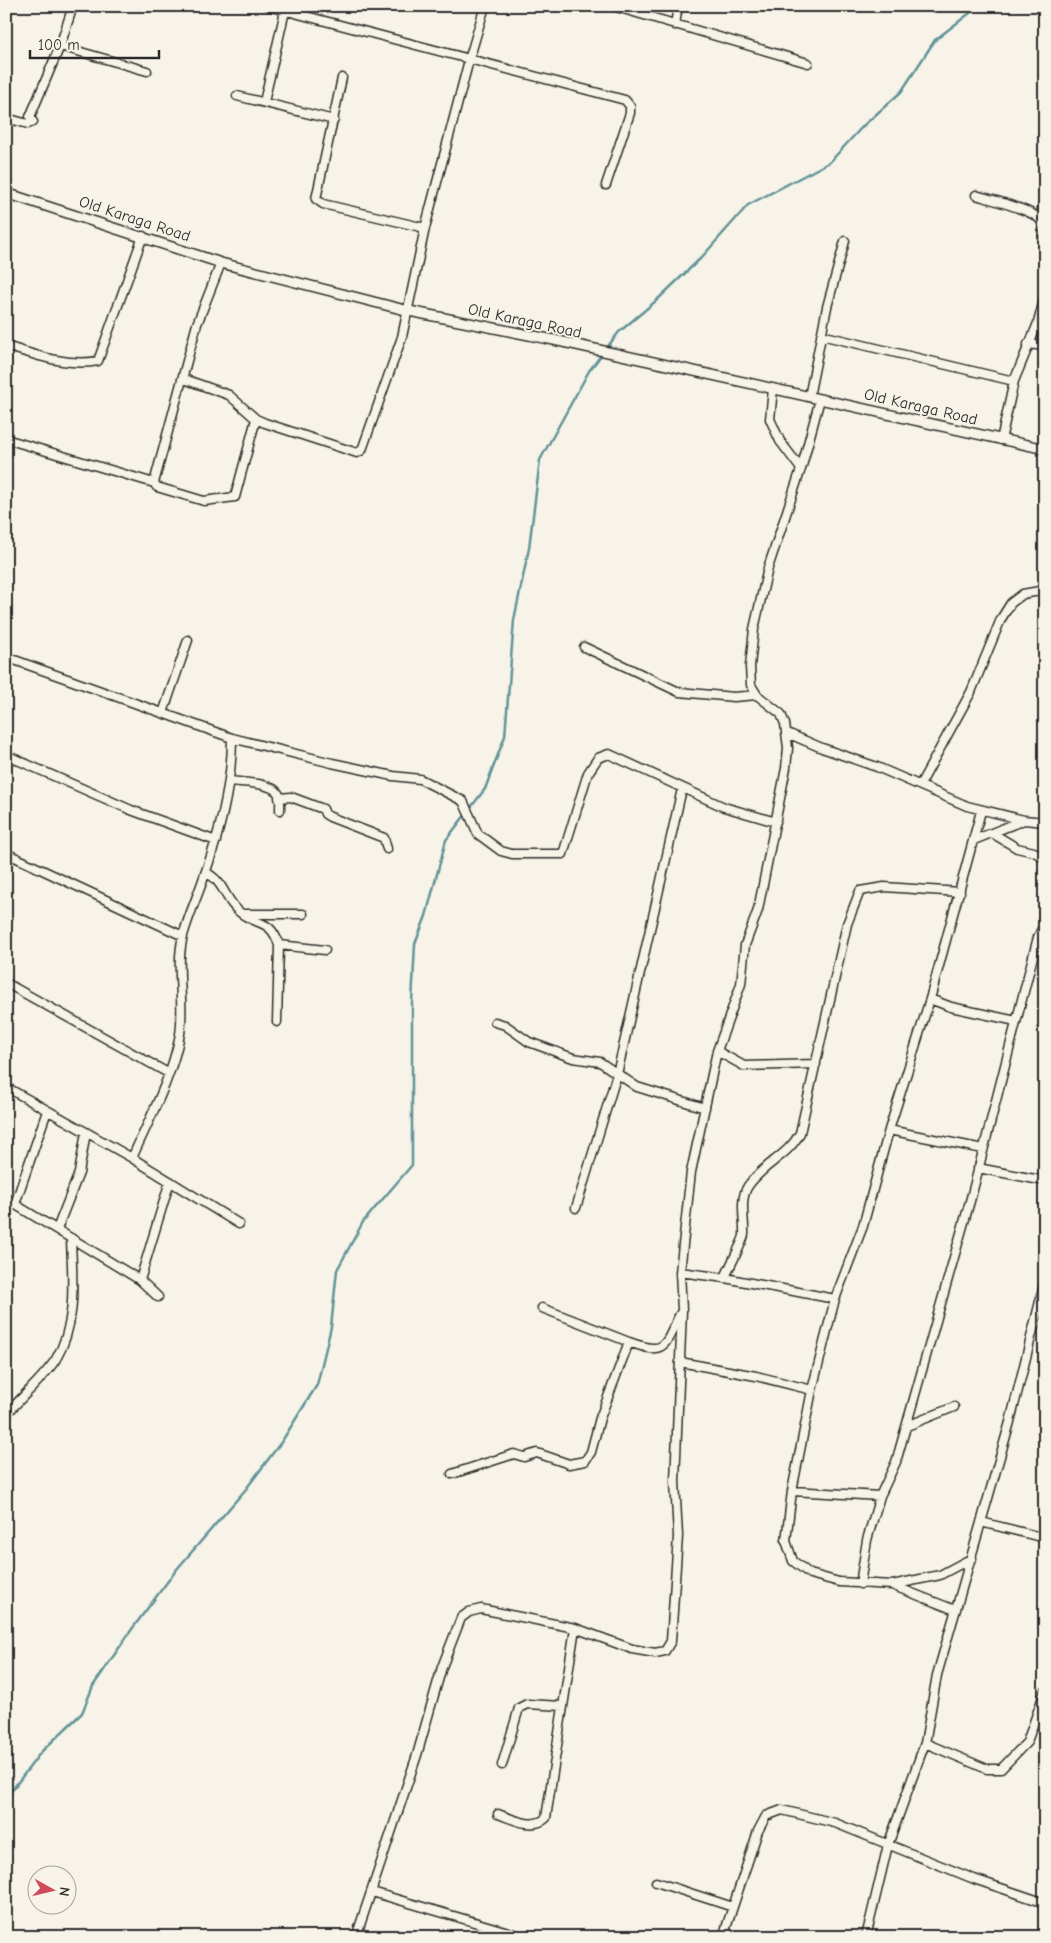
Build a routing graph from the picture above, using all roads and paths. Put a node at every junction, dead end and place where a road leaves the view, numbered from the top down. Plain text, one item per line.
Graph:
1 (73, 6) edge
2 (268, 6) edge
3 (485, 6) edge
4 (613, 6) edge
5 (678, 6) edge
6 (285, 11) junction
7 (674, 25) junction
8 (60, 46) junction
9 (469, 60) junction
10 (808, 64) dead end
11 (147, 71) dead end
12 (342, 78) dead end
13 (236, 96) dead end
14 (264, 102) junction
15 (6, 118) edge
16 (334, 120) junction
17 (606, 185) dead end
18 (6, 194) edge
19 (976, 195) dead end
20 (1045, 196) edge
21 (1040, 218) junction
22 (425, 228) junction
23 (143, 236) junction
24 (845, 241) dead end
25 (1045, 255) edge
26 (221, 262) junction
27 (1045, 296) edge
28 (408, 311) junction
29 (821, 335) junction
30 (1028, 344) junction
31 (6, 346) edge
32 (1045, 346) edge
33 (184, 379) junction
34 (1014, 381) junction
35 (773, 389) junction
36 (809, 397) junction
37 (820, 399) junction
38 (256, 419) junction
39 (6, 439) edge
40 (1001, 440) junction
41 (1045, 449) edge
42 (801, 469) junction
43 (154, 483) junction
44 (1045, 590) edge
45 (188, 640) dead end
46 (584, 648) dead end
47 (6, 658) edge
48 (757, 695) junction
49 (163, 713) junction
50 (787, 733) junction
51 (232, 738) junction
52 (6, 756) edge
53 (230, 781) junction
54 (920, 785) junction
55 (682, 789) junction
56 (279, 798) junction
57 (280, 810) dead end
58 (980, 811) junction
59 (1024, 820) junction
60 (776, 822) junction
61 (1045, 822) edge
62 (992, 833) junction
63 (974, 840) junction
64 (216, 841) junction
65 (387, 849) dead end
66 (6, 853) edge
67 (1045, 858) edge
68 (206, 872) junction
69 (960, 892) junction
70 (241, 914) junction
71 (303, 914) dead end
72 (1045, 923) edge
73 (183, 936) junction
74 (279, 945) junction
75 (325, 950) dead end
76 (6, 983) edge
77 (930, 999) junction
78 (1016, 1021) junction
79 (277, 1022) dead end
80 (496, 1022) dead end
81 (717, 1051) junction
82 (816, 1064) junction
83 (168, 1073) junction
84 (617, 1074) junction
85 (6, 1087) edge
86 (705, 1108) junction
87 (47, 1111) junction
88 (889, 1130) junction
89 (86, 1132) junction
90 (983, 1149) junction
91 (132, 1158) junction
92 (978, 1168) junction
93 (170, 1181) junction
94 (1045, 1181) edge
95 (6, 1199) edge
96 (15, 1204) junction
97 (576, 1208) dead end
98 (239, 1224) dead end
99 (57, 1229) junction
100 (71, 1238) junction
101 (680, 1272) junction
102 (725, 1278) junction
103 (140, 1280) junction
104 (1045, 1281) edge
105 (158, 1296) dead end
106 (835, 1299) junction
107 (542, 1308) dead end
108 (682, 1310) junction
109 (629, 1342) junction
110 (680, 1362) junction
111 (812, 1390) junction
112 (954, 1406) dead end
113 (6, 1414) edge
114 (907, 1426) junction
115 (452, 1474) dead end
116 (792, 1490) junction
117 (880, 1496) junction
118 (981, 1522) junction
119 (1045, 1538) edge
120 (972, 1558) junction
121 (860, 1584) junction
122 (892, 1586) junction
123 (955, 1610) junction
124 (575, 1628) junction
125 (1045, 1691) edge
126 (562, 1706) junction
127 (925, 1743) junction
128 (502, 1766) dead end
129 (498, 1814) dead end
130 (888, 1845) junction
131 (656, 1882) dead end
132 (372, 1892) junction
133 (1045, 1903) edge
134 (733, 1907) junction
135 (356, 1937) edge
136 (525, 1937) edge
137 (723, 1937) edge
138 (866, 1937) edge

1 - 8 street
2 - 6 street
3 - 9 street
4 - 7 street
5 - 7 street
6 - 9 street
6 - 14 street
7 - 10 street
8 - 11 street
8 - 15 street
9 - 17 street
9 - 22 street
12 - 16 street
13 - 14 street
14 - 16 street
16 - 22 street
18 - 23 street, Old Karaga Road
19 - 21 street
20 - 21 street
21 - 25 street
22 - 28 street
23 - 26 street, Old Karaga Road
23 - 31 street
24 - 29 street
26 - 28 street, Old Karaga Road
26 - 33 street
27 - 30 street
28 - 35 street, Old Karaga Road
28 - 38 street
29 - 34 street
29 - 36 street
30 - 32 street
30 - 34 street
33 - 38 street
33 - 43 street
34 - 40 street
35 - 36 street, Old Karaga Road
35 - 42 street
36 - 37 street, Old Karaga Road
37 - 40 street, Old Karaga Road
37 - 42 street
38 - 43 street
39 - 43 street
40 - 41 street, Old Karaga Road
42 - 48 street
44 - 54 street
45 - 49 street
46 - 48 street
47 - 49 street
48 - 50 street
49 - 51 street
50 - 54 street
50 - 60 street
51 - 53 street
51 - 55 street
52 - 64 street
53 - 56 street
53 - 64 street
54 - 58 street
55 - 60 street
55 - 84 street
56 - 57 street
56 - 65 street
58 - 59 street
58 - 63 street
59 - 61 street
59 - 62 street
60 - 81 street
62 - 63 street
62 - 67 street
63 - 69 street
64 - 68 street
66 - 73 street
68 - 70 street
68 - 73 street
69 - 77 street
69 - 82 street
70 - 71 street
70 - 74 street
72 - 78 street
73 - 83 street
74 - 75 street
74 - 79 street
76 - 83 street
77 - 78 street
77 - 88 street
78 - 90 street
80 - 84 street
81 - 82 street
81 - 86 street
82 - 102 street
83 - 91 street
84 - 86 street
84 - 97 street
85 - 87 street
86 - 101 street
87 - 89 street
87 - 96 street
88 - 90 street
88 - 106 street
89 - 91 street
89 - 99 street
90 - 92 street
91 - 93 street
92 - 94 street
92 - 114 street
93 - 98 street
93 - 103 street
95 - 96 street
96 - 99 street
99 - 100 street
100 - 103 street
100 - 113 street
101 - 102 street
101 - 108 street
102 - 106 street
103 - 105 street
104 - 118 street
106 - 111 street
107 - 109 street
108 - 109 street
108 - 110 street
109 - 115 street
110 - 111 street
110 - 124 street
111 - 116 street
112 - 114 street
114 - 117 street
116 - 117 street
116 - 121 street
117 - 121 street
118 - 119 street
118 - 120 street
120 - 122 street
120 - 123 street
121 - 122 street
122 - 123 street
123 - 127 street
124 - 126 street
124 - 132 street
125 - 127 street
126 - 128 street
126 - 129 street
127 - 130 street
130 - 133 street
130 - 134 street
130 - 138 street
131 - 134 street
132 - 135 street
132 - 136 street
134 - 137 street

